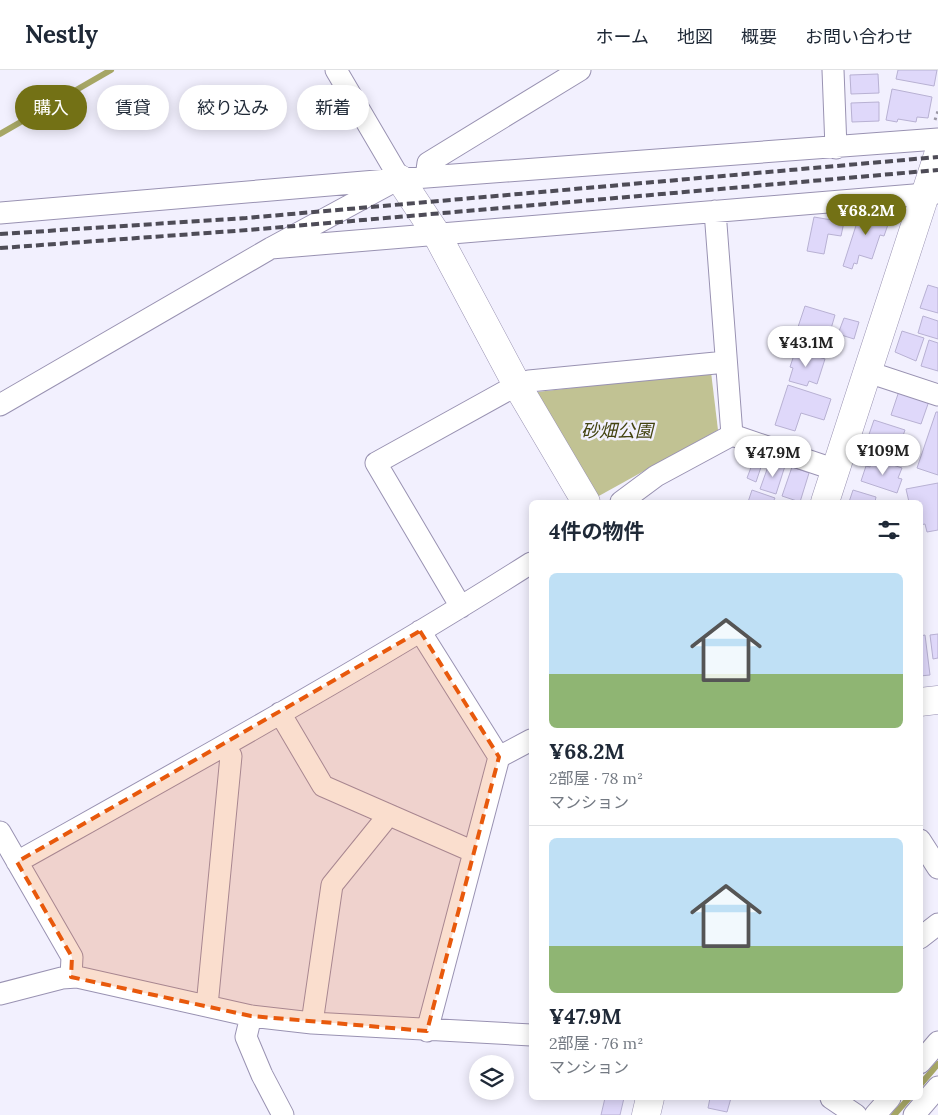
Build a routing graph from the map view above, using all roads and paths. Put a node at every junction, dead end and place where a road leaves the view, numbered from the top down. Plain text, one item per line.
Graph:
1 (336, 70) edge
2 (580, 70) edge
3 (834, 70) edge
4 (938, 139) edge
5 (836, 148) junction
6 (938, 155) edge
7 (413, 178) junction
8 (932, 193) edge
9 (715, 211) junction
10 (0, 213) edge
11 (436, 234) junction
12 (271, 248) junction
13 (726, 362) junction
14 (868, 372) junction
15 (517, 385) junction
16 (938, 394) edge
17 (0, 405) edge
18 (732, 435) junction
19 (836, 470) junction
20 (585, 500) edge
21 (624, 500) edge
22 (827, 500) edge
23 (529, 564) edge
24 (461, 607) junction
25 (420, 631) junction
26 (938, 700) edge
27 (923, 702) edge
28 (280, 713) junction
29 (529, 741) edge
30 (225, 745) junction
31 (499, 757) junction
32 (386, 814) junction
33 (0, 832) edge
34 (923, 845) edge
35 (474, 852) junction
36 (17, 862) junction
37 (938, 868) edge
38 (938, 924) edge
39 (923, 936) edge
40 (71, 977) junction
41 (0, 994) edge
42 (207, 1006) junction
43 (251, 1016) junction
44 (312, 1023) junction
45 (427, 1031) junction
46 (529, 1035) edge
47 (938, 1042) edge
48 (923, 1060) edge
49 (938, 1087) edge
50 (650, 1100) edge
51 (834, 1100) edge
52 (888, 1100) edge
53 (282, 1115) edge
54 (646, 1115) edge
55 (856, 1115) edge
56 (875, 1115) edge
57 (914, 1115) edge

1 - 7 street
2 - 7 street
3 - 5 street
4 - 5 street
5 - 7 street
6 - 8 street
7 - 10 street
7 - 11 street
7 - 12 street
8 - 9 street
8 - 14 street
9 - 11 street
9 - 13 street
11 - 12 street
11 - 15 street
12 - 17 street
13 - 15 street
13 - 18 street
14 - 16 street
14 - 19 street
15 - 20 street
15 - 24 street
18 - 19 street
18 - 21 street
19 - 22 street
23 - 24 street
24 - 25 street
25 - 28 street
25 - 31 street
26 - 27 street
28 - 30 street
28 - 32 street
29 - 31 street
30 - 36 street
30 - 42 street
31 - 35 street
32 - 35 street
32 - 44 street
33 - 36 street
34 - 37 street
35 - 45 street
36 - 40 street
38 - 39 street
40 - 41 street
40 - 42 street
42 - 43 street
43 - 44 street
43 - 53 street
44 - 45 street
45 - 46 street
47 - 48 street
49 - 57 street
50 - 54 street
51 - 55 street
52 - 56 street

